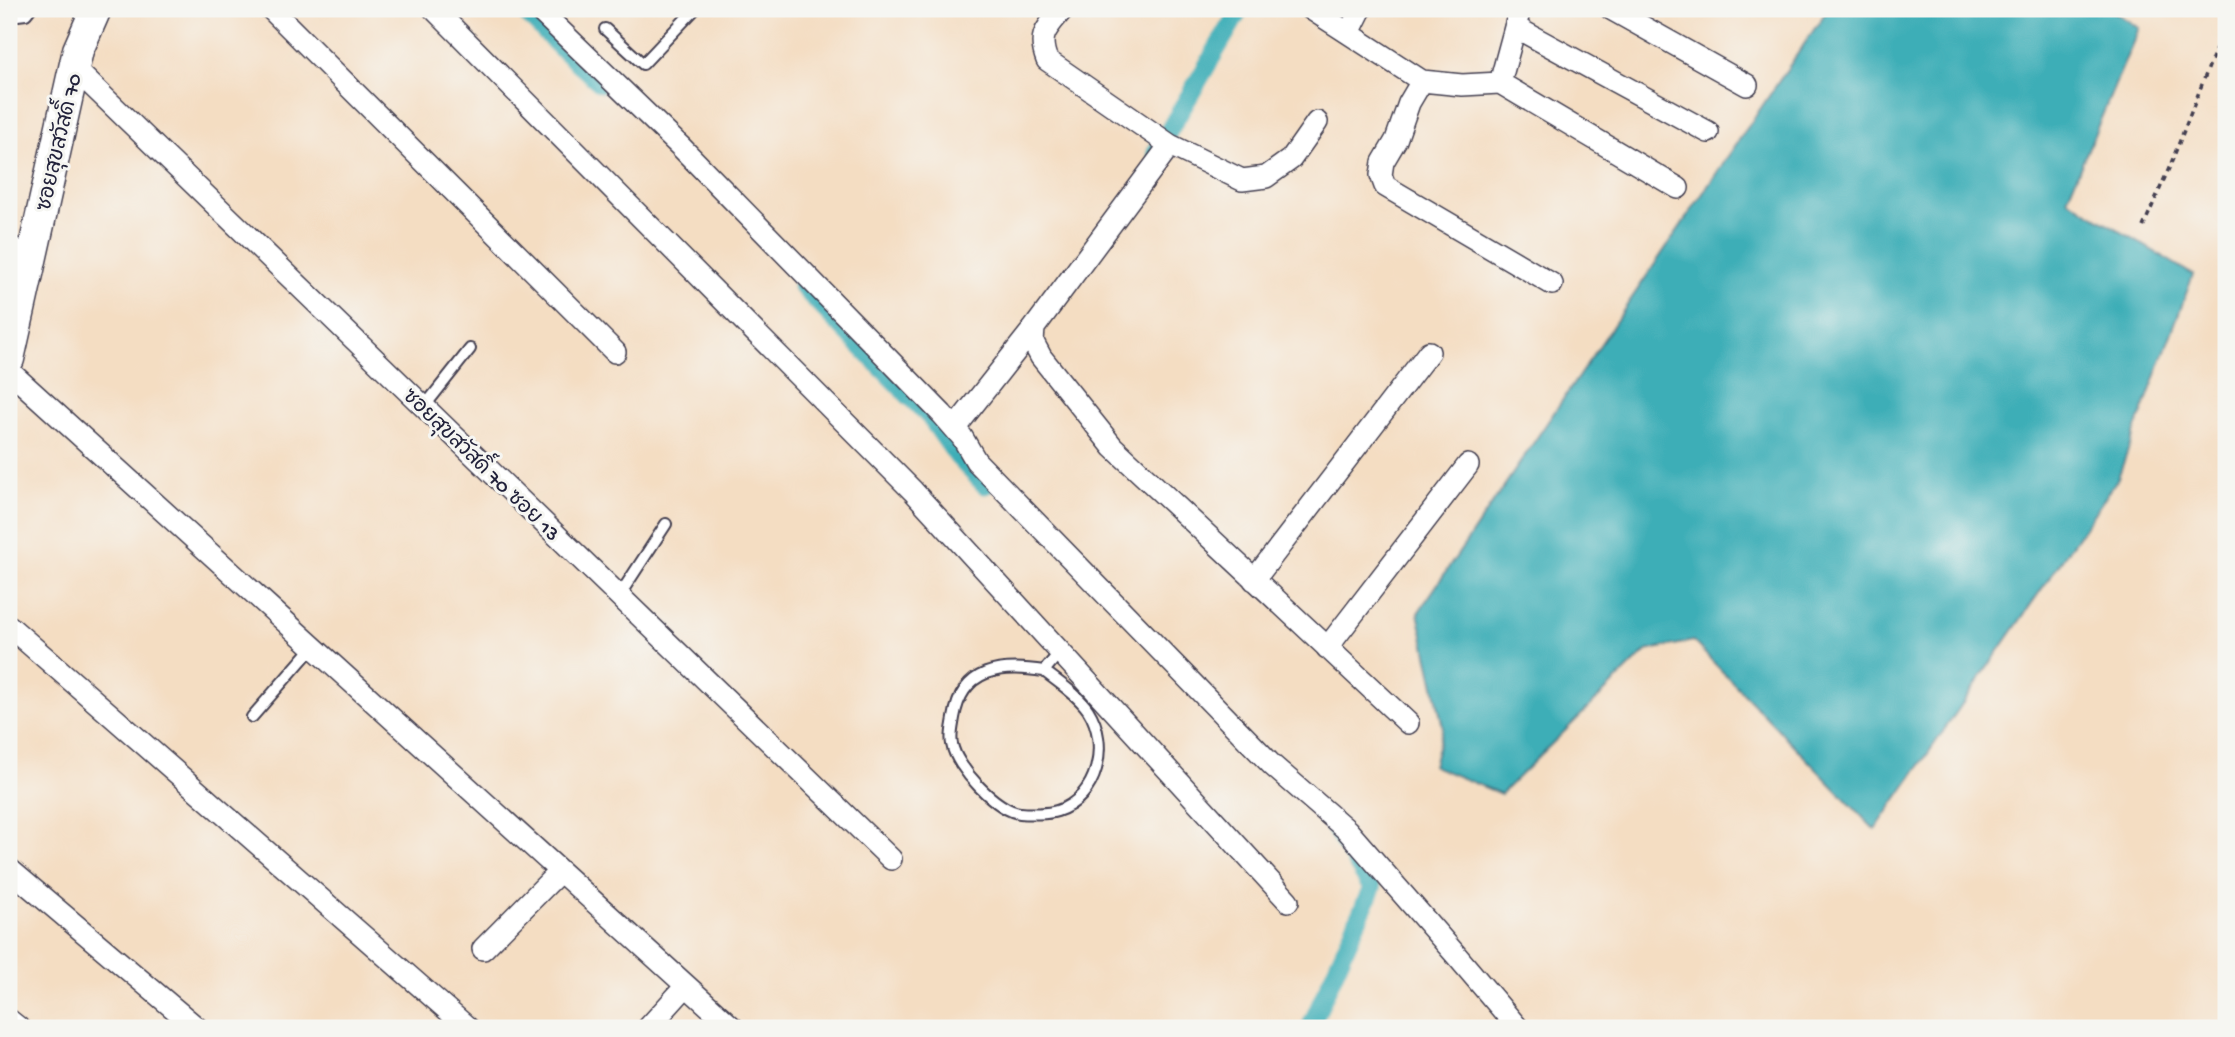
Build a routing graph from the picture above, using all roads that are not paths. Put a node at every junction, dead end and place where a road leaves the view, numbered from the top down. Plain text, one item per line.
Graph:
1 (30, 9) edge
2 (96, 9) edge
3 (271, 9) edge
4 (434, 9) edge
5 (538, 9) edge
6 (695, 9) edge
7 (1063, 9) edge
8 (1311, 9) edge
9 (1361, 9) edge
10 (1611, 9) edge
11 (9, 16) edge
12 (1518, 18) edge
13 (605, 29) dead end
14 (1349, 33) junction
15 (74, 68) junction
16 (1422, 81) junction
17 (1500, 83) junction
18 (1747, 85) dead end
19 (1317, 122) dead end
20 (1708, 132) dead end
21 (1170, 145) junction
22 (1678, 188) dead end
23 (20, 254) edge
24 (1552, 284) dead end
25 (1034, 328) junction
26 (10, 346) edge
27 (470, 348) dead end
28 (615, 352) dead end
29 (1429, 352) dead end
30 (9, 371) edge
31 (424, 407) junction
32 (955, 428) junction
33 (1468, 465) dead end
34 (666, 524) dead end
35 (1254, 580) junction
36 (619, 596) junction
37 (9, 626) edge
38 (313, 648) junction
39 (1327, 648) junction
40 (1060, 652) junction
41 (1044, 671) junction
42 (252, 716) dead end
43 (1408, 723) dead end
44 (891, 859) dead end
45 (9, 869) edge
46 (560, 871) junction
47 (1288, 901) dead end
48 (483, 949) dead end
49 (686, 986) junction
50 (9, 1020) edge
51 (19, 1028) edge
52 (197, 1028) edge
53 (468, 1028) edge
54 (648, 1028) edge
55 (733, 1028) edge
56 (1518, 1028) edge

1 - 11 lane
2 - 15 street, ซอยสุขสวัสดิ์ 70
3 - 28 street
4 - 40 street
5 - 32 street
6 - 13 lane
7 - 21 street
8 - 14 street
9 - 14 street
10 - 18 street
12 - 17 street
12 - 20 street
14 - 16 street
15 - 23 street, ซอยสุขสวัสดิ์ 70
15 - 31 street, ซอยสุขสวัสดิ์ 70 ซอย 13
16 - 17 street
16 - 24 street
17 - 22 street
19 - 21 street
21 - 25 street
23 - 26 street, ซอยสุขสวัสดิ์ 70
25 - 32 street
25 - 35 street
27 - 31 lane
29 - 35 street
30 - 38 street
31 - 36 street, ซอยสุขสวัสดิ์ 70 ซอย 13
32 - 56 street
33 - 39 street
34 - 36 lane
35 - 39 street
36 - 44 street, ซอยสุขสวัสดิ์ 70 ซอย 13
37 - 53 street
38 - 42 lane
38 - 46 street
39 - 43 street
40 - 41 lane
40 - 47 street
41 - 41 lane
45 - 52 street
46 - 48 street
46 - 49 street
49 - 54 street
49 - 55 street
50 - 51 street

